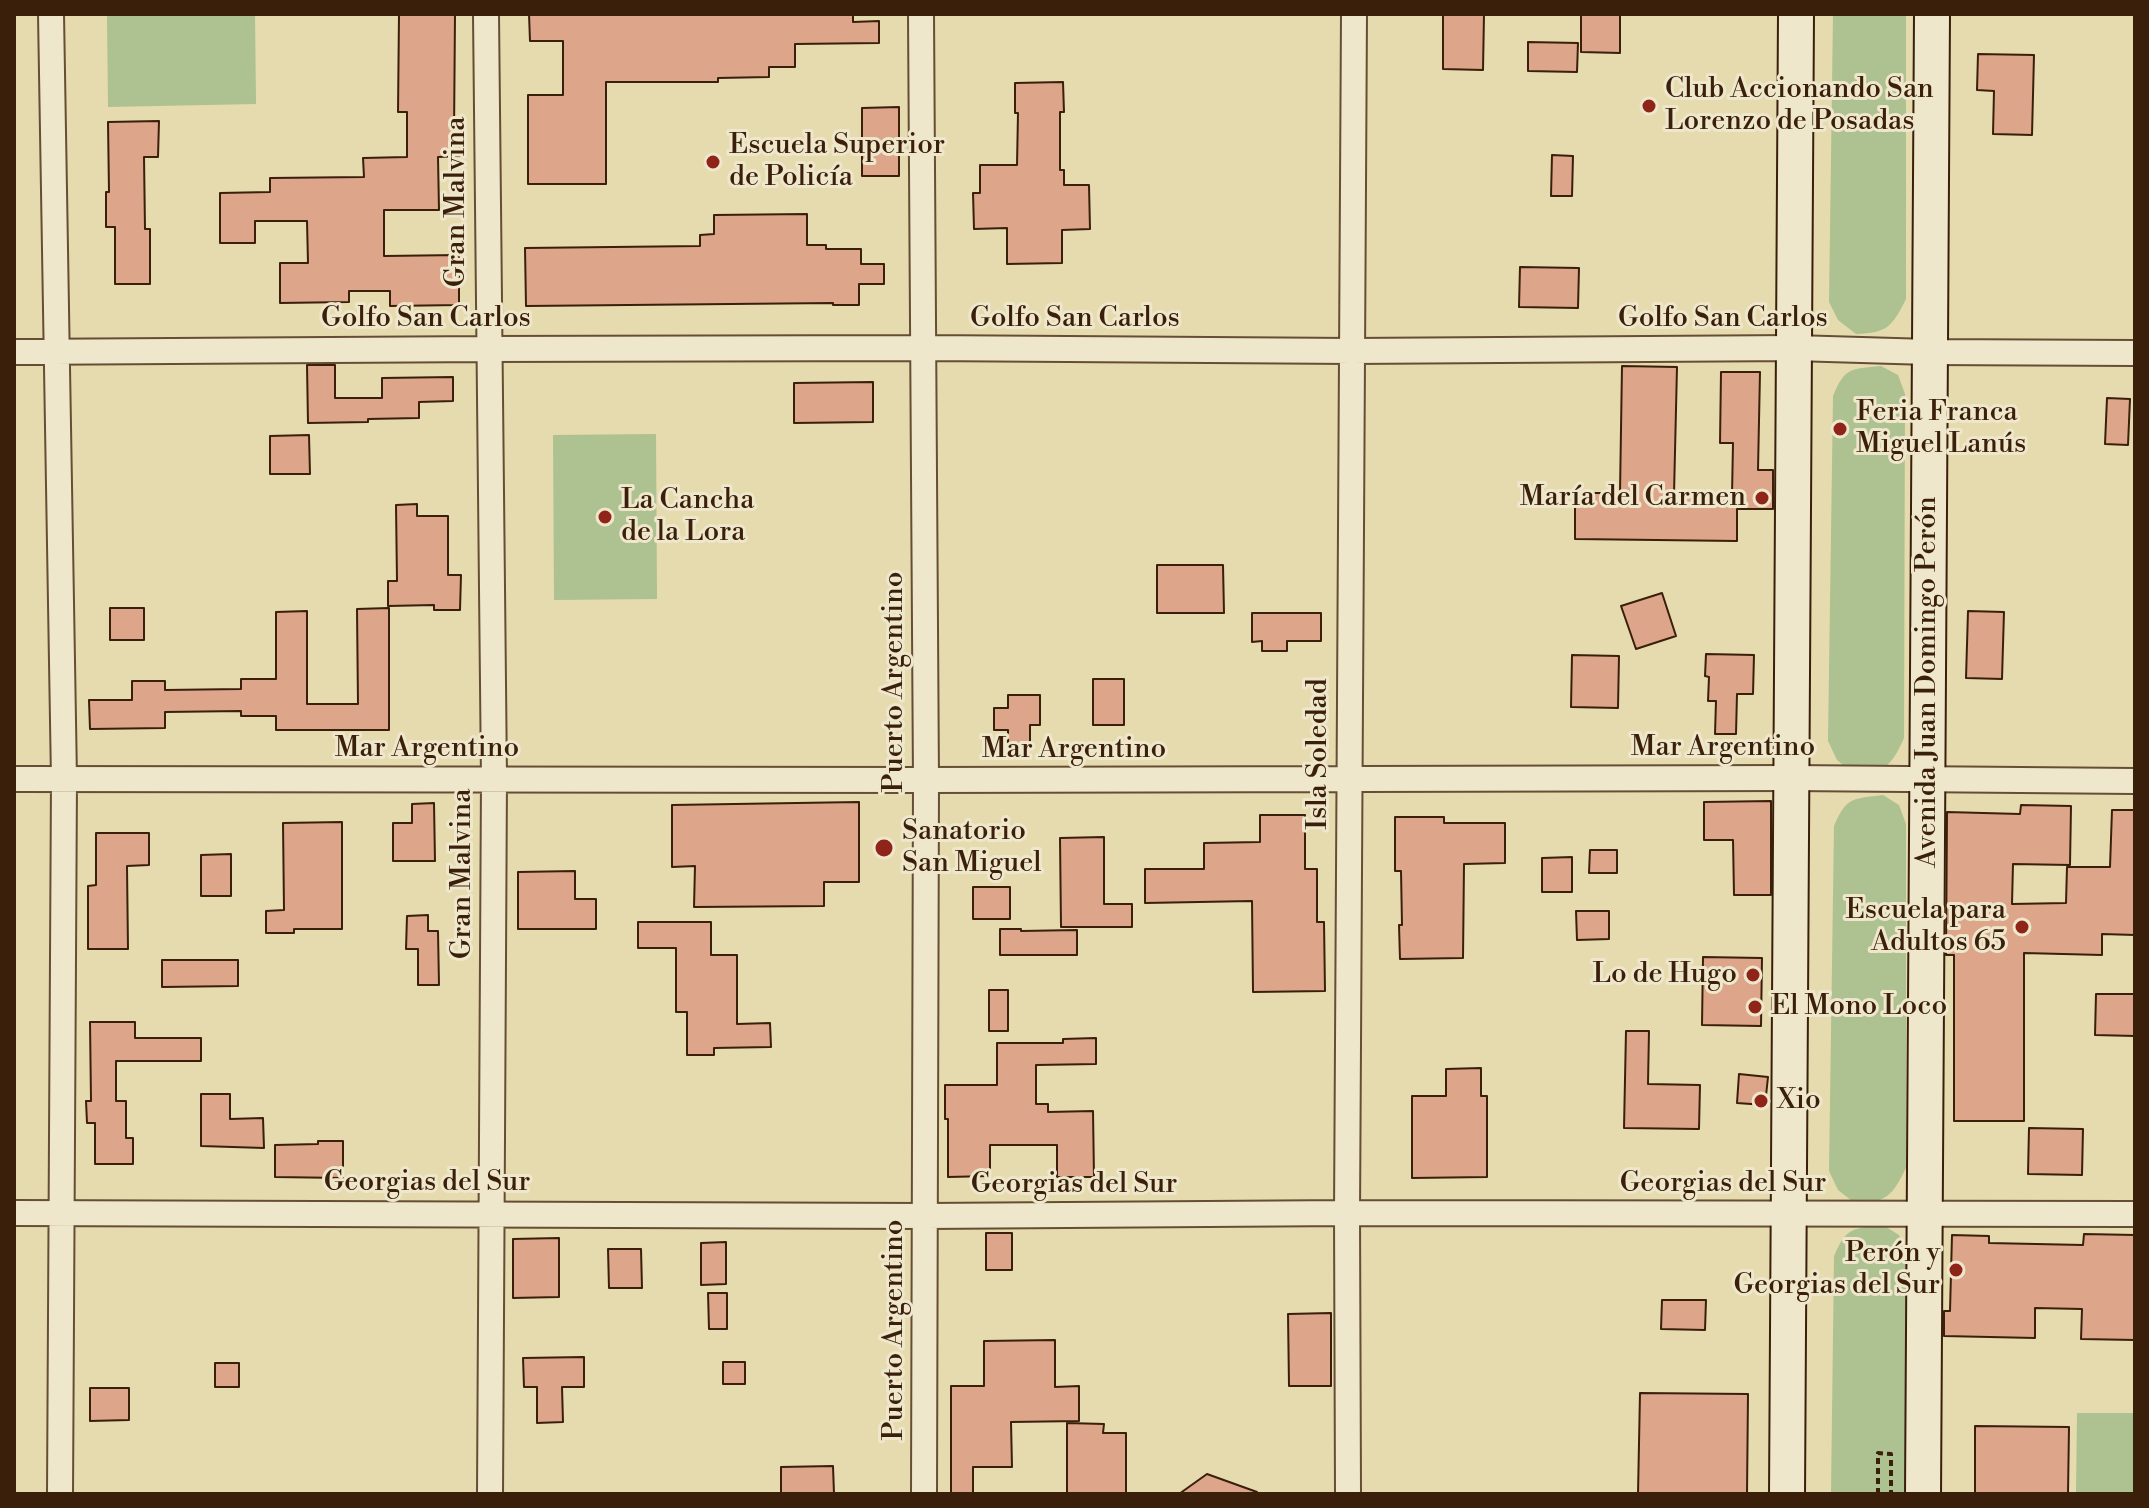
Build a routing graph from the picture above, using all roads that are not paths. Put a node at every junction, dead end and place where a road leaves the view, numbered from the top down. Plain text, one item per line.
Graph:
1 (51, 14) edge
2 (486, 14) edge
3 (921, 14) edge
4 (1354, 14) edge
5 (1796, 14) edge
6 (1932, 14) edge
7 (924, 348) junction
8 (1794, 348) junction
9 (488, 349) junction
10 (1352, 351) junction
11 (14, 352) edge
12 (1929, 352) junction
13 (55, 353) junction
14 (2135, 353) edge
15 (1792, 778) junction
16 (14, 779) edge
17 (64, 779) junction
18 (494, 779) junction
19 (1349, 779) junction
20 (926, 780) junction
21 (1927, 780) junction
22 (2135, 781) edge
23 (14, 1213) edge
24 (61, 1213) junction
25 (491, 1213) junction
26 (1347, 1213) junction
27 (1789, 1214) junction
28 (1925, 1214) junction
29 (2135, 1214) edge
30 (926, 1216) junction
31 (60, 1494) edge
32 (490, 1494) edge
33 (924, 1494) edge
34 (1348, 1494) edge
35 (1787, 1494) edge
36 (1923, 1494) edge

1 - 13 street
2 - 9 street, Gran Malvina
3 - 7 street, Puerto Argentino
4 - 10 street, Isla Soledad
5 - 8 main road
6 - 12 main road, Avenida Juan Domingo Perón
7 - 9 street, Golfo San Carlos
7 - 10 street, Golfo San Carlos
7 - 20 street, Puerto Argentino
8 - 10 street, Golfo San Carlos
8 - 12 street, Golfo San Carlos
8 - 15 main road
9 - 13 street, Golfo San Carlos
9 - 18 street, Gran Malvina
10 - 19 street, Isla Soledad
11 - 13 street, Golfo San Carlos
12 - 14 street, Golfo San Carlos
12 - 21 main road, Avenida Juan Domingo Perón
13 - 17 street
15 - 19 street, Mar Argentino
15 - 21 street, Mar Argentino
15 - 27 main road
16 - 17 street, Mar Argentino
17 - 18 street, Mar Argentino
17 - 24 street
18 - 20 street, Mar Argentino
18 - 25 street, Gran Malvina
19 - 20 street, Mar Argentino
19 - 26 street, Isla Soledad
20 - 30 street, Puerto Argentino
21 - 22 street, Mar Argentino
21 - 28 main road, Avenida Juan Domingo Perón
23 - 24 street, Georgias del Sur
24 - 25 street, Georgias del Sur
24 - 31 street
25 - 30 street, Georgias del Sur
25 - 32 street, Gran Malvina
26 - 27 street, Georgias del Sur
26 - 30 street, Georgias del Sur
26 - 34 street, Isla Soledad
27 - 28 street, Georgias del Sur
27 - 35 main road
28 - 29 street, Georgias del Sur
28 - 36 main road, Avenida Juan Domingo Perón
30 - 33 street, Puerto Argentino

